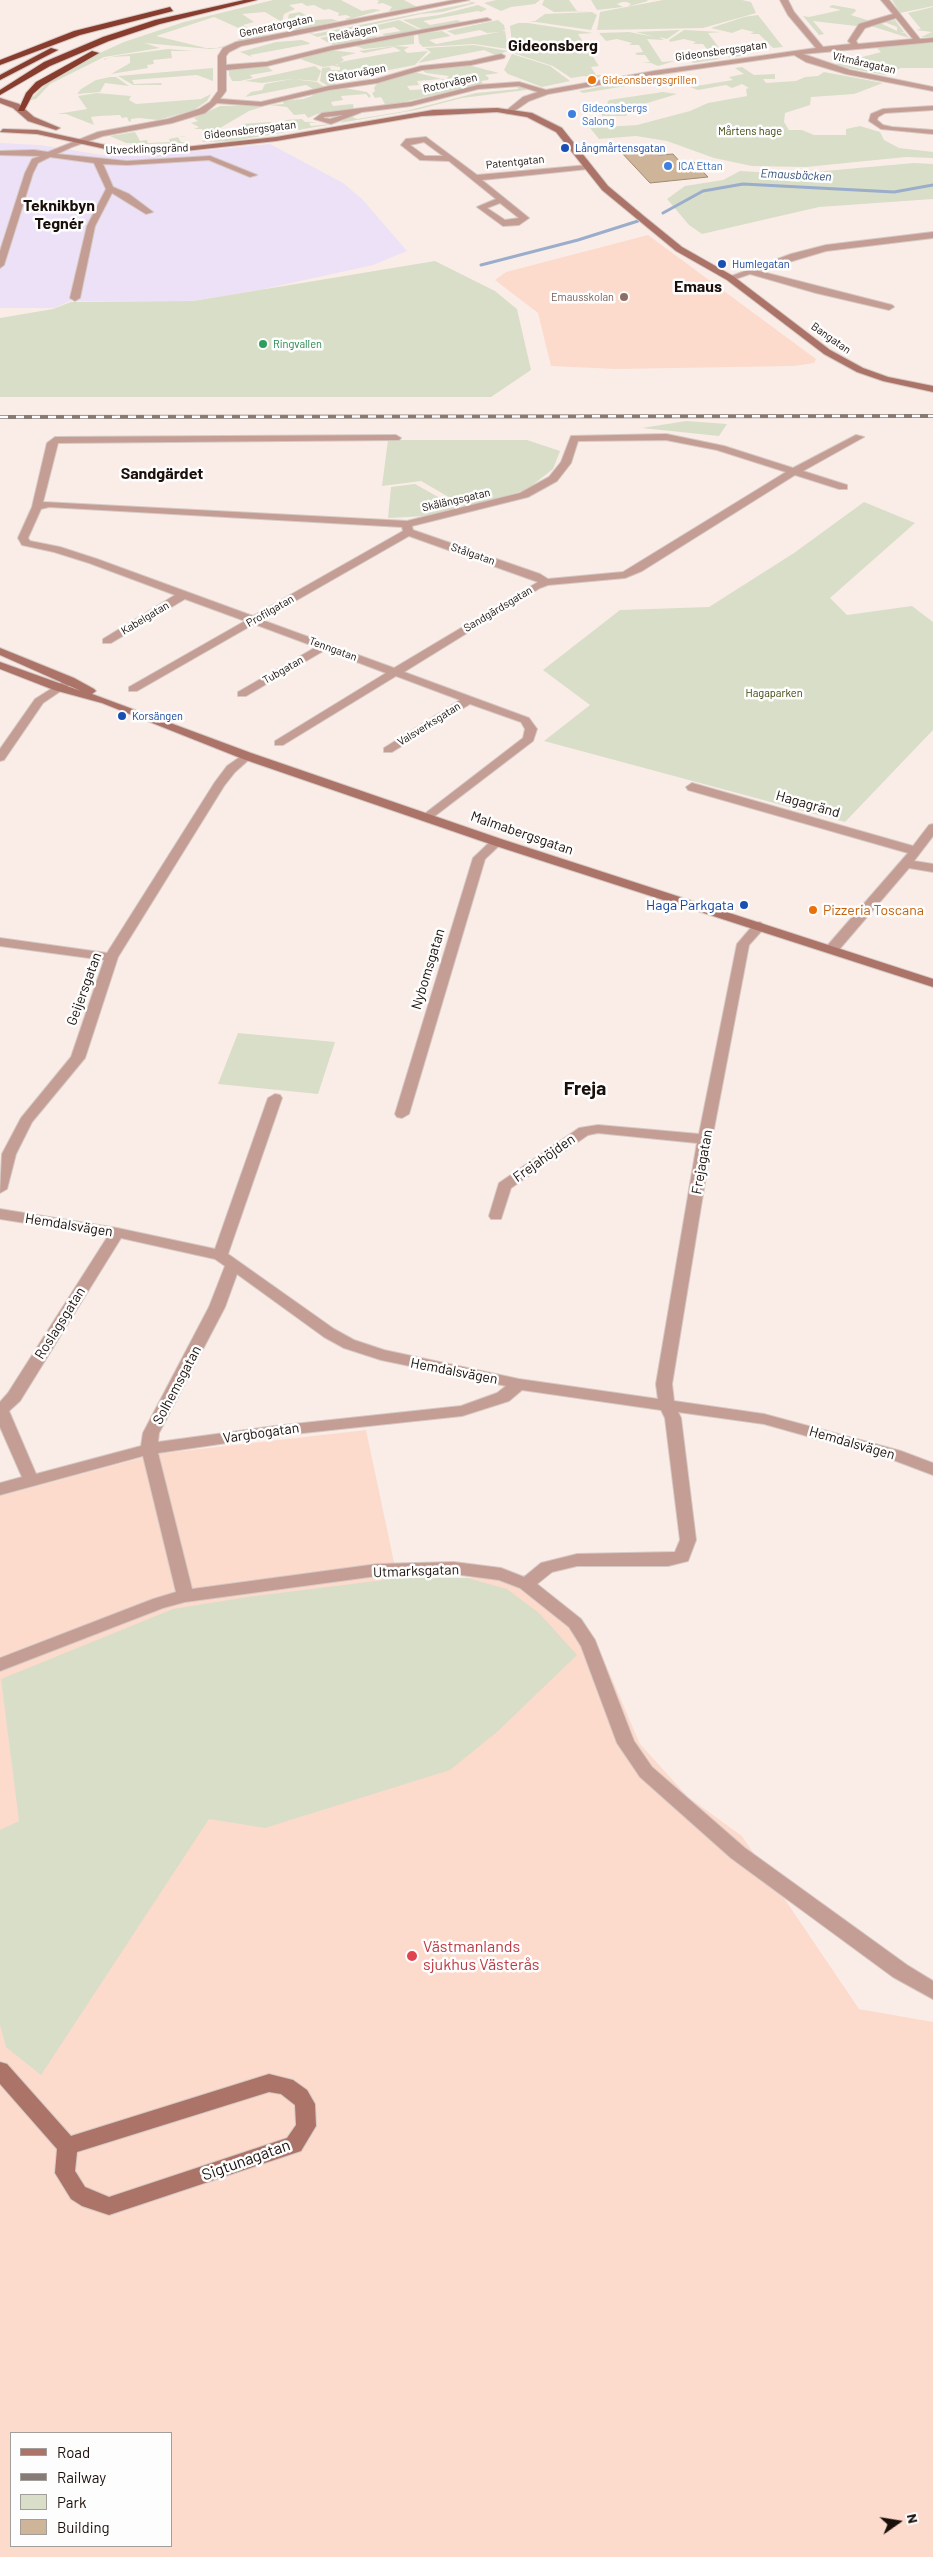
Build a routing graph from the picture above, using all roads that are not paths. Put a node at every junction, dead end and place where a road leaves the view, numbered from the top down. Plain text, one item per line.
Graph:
1 (224, 0) edge
2 (253, 0) edge
3 (465, 0) edge
4 (784, 0) edge
5 (885, 0) edge
6 (243, 2) junction
7 (201, 5) junction
8 (897, 15) junction
9 (487, 20) dead end
10 (933, 40) edge
11 (918, 41) junction
12 (856, 46) junction
13 (821, 49) junction
14 (793, 52) junction
15 (501, 56) dead end
16 (0, 63) edge
17 (223, 68) junction
18 (0, 78) edge
19 (933, 89) edge
20 (546, 92) junction
21 (0, 93) edge
22 (0, 100) edge
23 (216, 101) junction
24 (518, 106) junction
25 (933, 108) edge
26 (20, 109) junction
27 (358, 112) dead end
28 (510, 112) junction
29 (423, 114) junction
30 (559, 130) junction
31 (1, 131) edge
32 (933, 132) edge
33 (80, 140) junction
34 (0, 153) edge
35 (53, 154) junction
36 (451, 159) junction
37 (98, 162) junction
38 (588, 167) junction
39 (253, 175) dead end
40 (475, 178) junction
41 (110, 189) junction
42 (502, 199) dead end
43 (149, 212) dead end
44 (933, 235) edge
45 (3, 249) edge
46 (0, 265) edge
47 (752, 272) junction
48 (730, 278) junction
49 (75, 298) dead end
50 (890, 307) dead end
51 (933, 389) edge
52 (859, 437) dead end
53 (396, 438) dead end
54 (793, 472) junction
55 (843, 487) dead end
56 (34, 511) junction
57 (408, 528) junction
58 (546, 582) junction
59 (184, 595) junction
60 (254, 620) junction
61 (106, 641) dead end
62 (325, 646) junction
63 (0, 651) edge
64 (0, 665) edge
65 (396, 671) junction
66 (70, 680) junction
67 (58, 688) junction
68 (133, 690) dead end
69 (242, 694) dead end
70 (469, 699) junction
71 (106, 701) junction
72 (279, 743) dead end
73 (388, 750) dead end
74 (1, 753) edge
75 (247, 756) junction
76 (692, 787) dead end
77 (427, 818) junction
78 (933, 828) edge
79 (497, 842) junction
80 (915, 851) junction
81 (906, 864) junction
82 (933, 868) edge
83 (760, 926) junction
84 (0, 942) edge
85 (832, 949) junction
86 (111, 957) junction
87 (933, 983) edge
88 (275, 1098) dead end
89 (402, 1114) dead end
90 (705, 1139) junction
91 (0, 1189) edge
92 (0, 1214) edge
93 (496, 1216) dead end
94 (116, 1233) junction
95 (220, 1255) junction
96 (233, 1266) junction
97 (520, 1384) junction
98 (667, 1405) junction
99 (0, 1411) edge
100 (149, 1449) junction
101 (933, 1469) edge
102 (32, 1480) junction
103 (0, 1489) edge
104 (526, 1584) junction
105 (185, 1596) junction
106 (0, 1665) edge
107 (933, 1991) edge
108 (0, 2070) edge
109 (67, 2146) junction

1 - 7 highway
2 - 6 highway
3 - 17 street, Generatorgatan
4 - 13 street
5 - 8 street
6 - 21 highway
6 - 26 highway
7 - 16 highway
7 - 18 highway
8 - 11 street
8 - 12 street
9 - 17 street, Relävägen
10 - 11 street, Gideonsbergsgatan
11 - 12 street, Gideonsbergsgatan
12 - 13 street, Gideonsbergsgatan
13 - 14 street, Gideonsbergsgatan
14 - 19 street, Vitmåragatan
14 - 20 street, Gideonsbergsgatan
15 - 23 street, Statorvägen
17 - 23 street, Generatorgatan
20 - 24 street, Gideonsbergsgatan
20 - 27 street, Rotorvägen
22 - 26 street, Gideonsbergsgatan
23 - 33 street
24 - 28 street, Gideonsbergsgatan
24 - 29 street, Gideonsbergsgatan
24 - 30 street
25 - 32 street
26 - 31 street
26 - 33 street, Gideonsbergsgatan
28 - 29 street, Gideonsbergsgatan
28 - 30 street
29 - 33 street, Gideonsbergsgatan
30 - 38 street
31 - 33 street, Gideonsbergsgatan
33 - 35 street
34 - 35 street, Utvecklingsgränd
35 - 37 street, Utvecklingsgränd
35 - 45 street
36 - 36 street, Patentgatan
36 - 40 street, Patentgatan
37 - 39 street, Utvecklingsgränd
37 - 41 street, Utvecklingsgränd
38 - 40 street, Patentgatan
38 - 48 street
40 - 42 street, Patentgatan
41 - 43 street
41 - 49 street
44 - 47 street
45 - 46 street
47 - 48 street
47 - 50 street
48 - 51 street, Bangatan
52 - 54 street, Sandgärdsgatan
53 - 56 street
54 - 55 street, Skälängsgatan
54 - 57 street, Skälängsgatan
54 - 58 street, Sandgärdsgatan
56 - 57 street, Skälängsgatan
56 - 59 street, Tenngatan
57 - 58 street, Stålgatan
57 - 60 street, Profilgatan
58 - 65 street, Sandgärdsgatan
59 - 60 street, Tenngatan
59 - 61 street, Kabelgatan
60 - 62 street, Tenngatan
60 - 68 street, Profilgatan
62 - 65 street, Tenngatan
62 - 69 street, Tubgatan
63 - 66 street, Malmabergsgatan
64 - 67 street, Malmabergsgatan
65 - 70 street, Tenngatan
65 - 72 street, Sandgärdsgatan
66 - 67 street
66 - 71 street, Malmabergsgatan
67 - 71 street, Malmabergsgatan
67 - 74 street
70 - 73 street, Valsverksgatan
70 - 77 street, Tenngatan
71 - 75 street, Malmabergsgatan
75 - 77 street, Malmabergsgatan
75 - 86 street, Geijersgatan
76 - 80 street, Hagagränd
77 - 79 street, Malmabergsgatan
78 - 80 street
79 - 83 street, Malmabergsgatan
79 - 89 street, Nybomsgatan
80 - 81 street
81 - 82 street
81 - 85 street
83 - 85 street, Malmabergsgatan
83 - 90 street, Frejagatan
84 - 86 street
85 - 87 street, Malmabergsgatan
86 - 91 street, Geijersgatan
88 - 95 street
90 - 93 street, Frejahöjden
90 - 98 street, Frejagatan
92 - 94 street, Hemdalsvägen
94 - 95 street, Hemdalsvägen
94 - 99 street, Roslagsgatan
95 - 96 street, Hemdalsvägen
96 - 97 street, Hemdalsvägen
96 - 100 street, Solhemsgatan
97 - 98 street, Hemdalsvägen
97 - 100 street, Vargbogatan
98 - 101 street, Hemdalsvägen
98 - 104 street
99 - 102 street, Roslagsgatan
100 - 102 street, Vargbogatan
100 - 105 street, Solhemsgatan
102 - 103 street, Vargbogatan
104 - 105 street, Utmarksgatan
104 - 107 street, Utmarksgatan
105 - 106 street, Utmarksgatan
108 - 109 street
109 - 109 street, Sigtunagatan

